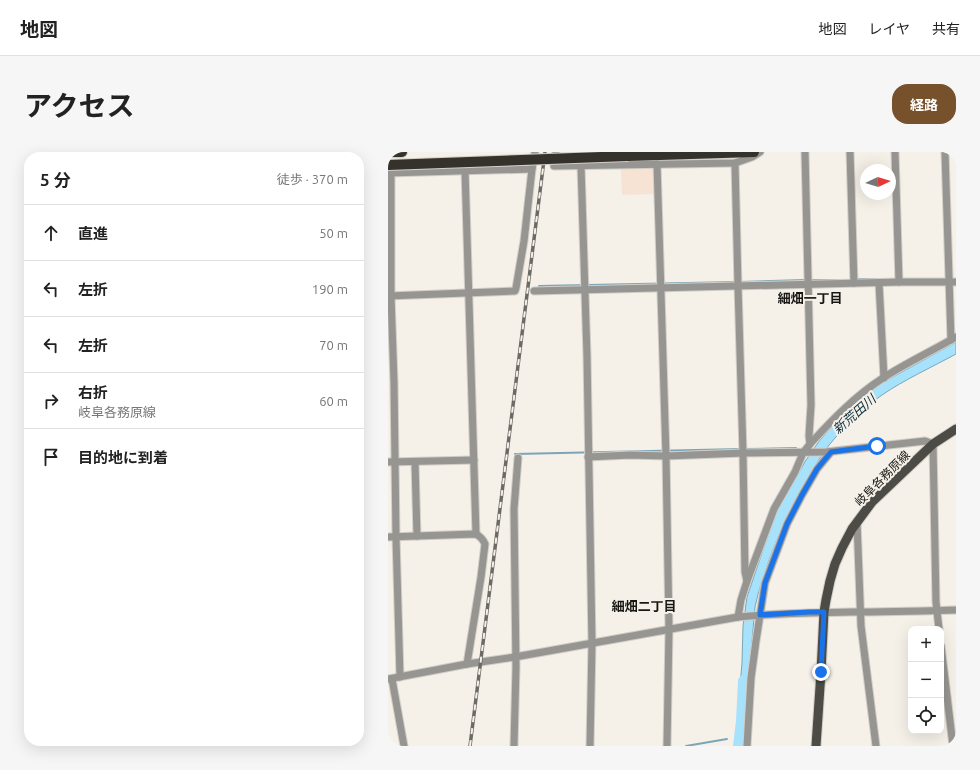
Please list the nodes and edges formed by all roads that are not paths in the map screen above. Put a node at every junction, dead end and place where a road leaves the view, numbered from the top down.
1 (388, 152) edge
2 (402, 152) edge
3 (535, 152) edge
4 (556, 152) edge
5 (754, 152) edge
6 (760, 152) edge
7 (805, 152) edge
8 (850, 152) edge
9 (895, 152) edge
10 (945, 152) edge
11 (735, 163) junction
12 (657, 164) junction
13 (581, 166) junction
14 (532, 169) junction
15 (389, 170) edge
16 (465, 170) junction
17 (899, 282) junction
18 (952, 282) edge
19 (854, 283) junction
20 (879, 283) junction
21 (808, 284) junction
22 (738, 286) junction
23 (661, 288) junction
24 (584, 289) junction
25 (534, 291) dead end
26 (468, 293) junction
27 (390, 296) edge
28 (954, 339) edge
29 (884, 378) junction
30 (391, 382) edge
31 (956, 430) edge
32 (810, 444) junction
33 (933, 444) junction
34 (829, 452) junction
35 (743, 453) junction
36 (806, 453) junction
37 (666, 456) junction
38 (588, 457) junction
39 (518, 458) dead end
40 (474, 460) junction
41 (392, 462) edge
42 (415, 462) junction
43 (857, 522) junction
44 (476, 534) junction
45 (417, 536) junction
46 (388, 537) edge
47 (396, 537) junction
48 (747, 581) junction
49 (937, 610) junction
50 (956, 610) edge
51 (824, 612) junction
52 (860, 612) junction
53 (758, 615) junction
54 (739, 617) junction
55 (939, 626) edge
56 (669, 629) junction
57 (592, 643) junction
58 (516, 657) junction
59 (943, 662) edge
60 (467, 664) junction
61 (400, 677) junction
62 (390, 679) edge
63 (404, 746) edge
64 (514, 746) edge
65 (590, 746) edge
66 (667, 746) edge
67 (747, 746) edge
68 (816, 746) edge
69 (876, 746) edge
70 (953, 746) edge

1 - 2 highway
3 - 14 street
4 - 13 street
5 - 15 highway, bridge
6 - 11 street
7 - 21 street
8 - 19 street
9 - 17 street
10 - 18 street
11 - 12 street
11 - 22 street
12 - 13 street
12 - 23 street
13 - 24 street
14 - 16 street
14 - 26 street
15 - 16 street
15 - 27 street
16 - 26 street
17 - 18 street
17 - 20 street
18 - 28 street
19 - 20 street
19 - 21 street
20 - 29 street
21 - 22 street
21 - 32 street
22 - 23 street
22 - 35 street
23 - 24 street
23 - 37 street
24 - 25 street
24 - 38 street
26 - 27 street
26 - 40 street
27 - 30 street
28 - 29 street
29 - 32 street
30 - 41 street
31 - 33 main road, 岐阜各務原線
32 - 36 street
33 - 34 street
33 - 43 main road, 岐阜各務原線
33 - 49 street
34 - 36 street
34 - 53 street
35 - 36 street
35 - 37 street
35 - 48 street
36 - 48 street
37 - 38 street
37 - 56 street
38 - 57 street
39 - 58 street
40 - 42 street
40 - 44 street
41 - 42 street
41 - 47 street
42 - 45 street
43 - 51 main road, 岐阜各務原線
43 - 52 street
44 - 45 street
44 - 60 street
45 - 47 street
46 - 47 street
47 - 61 street
48 - 54 street
49 - 50 street
49 - 52 street
49 - 55 street
51 - 52 street
51 - 53 street
51 - 68 main road, 岐阜各務原線
52 - 69 street
53 - 54 street
53 - 67 street
54 - 56 street
56 - 57 street
56 - 66 street
57 - 58 street
57 - 65 street
58 - 60 street
58 - 64 street
59 - 70 street
60 - 61 street
61 - 62 street
62 - 63 street

